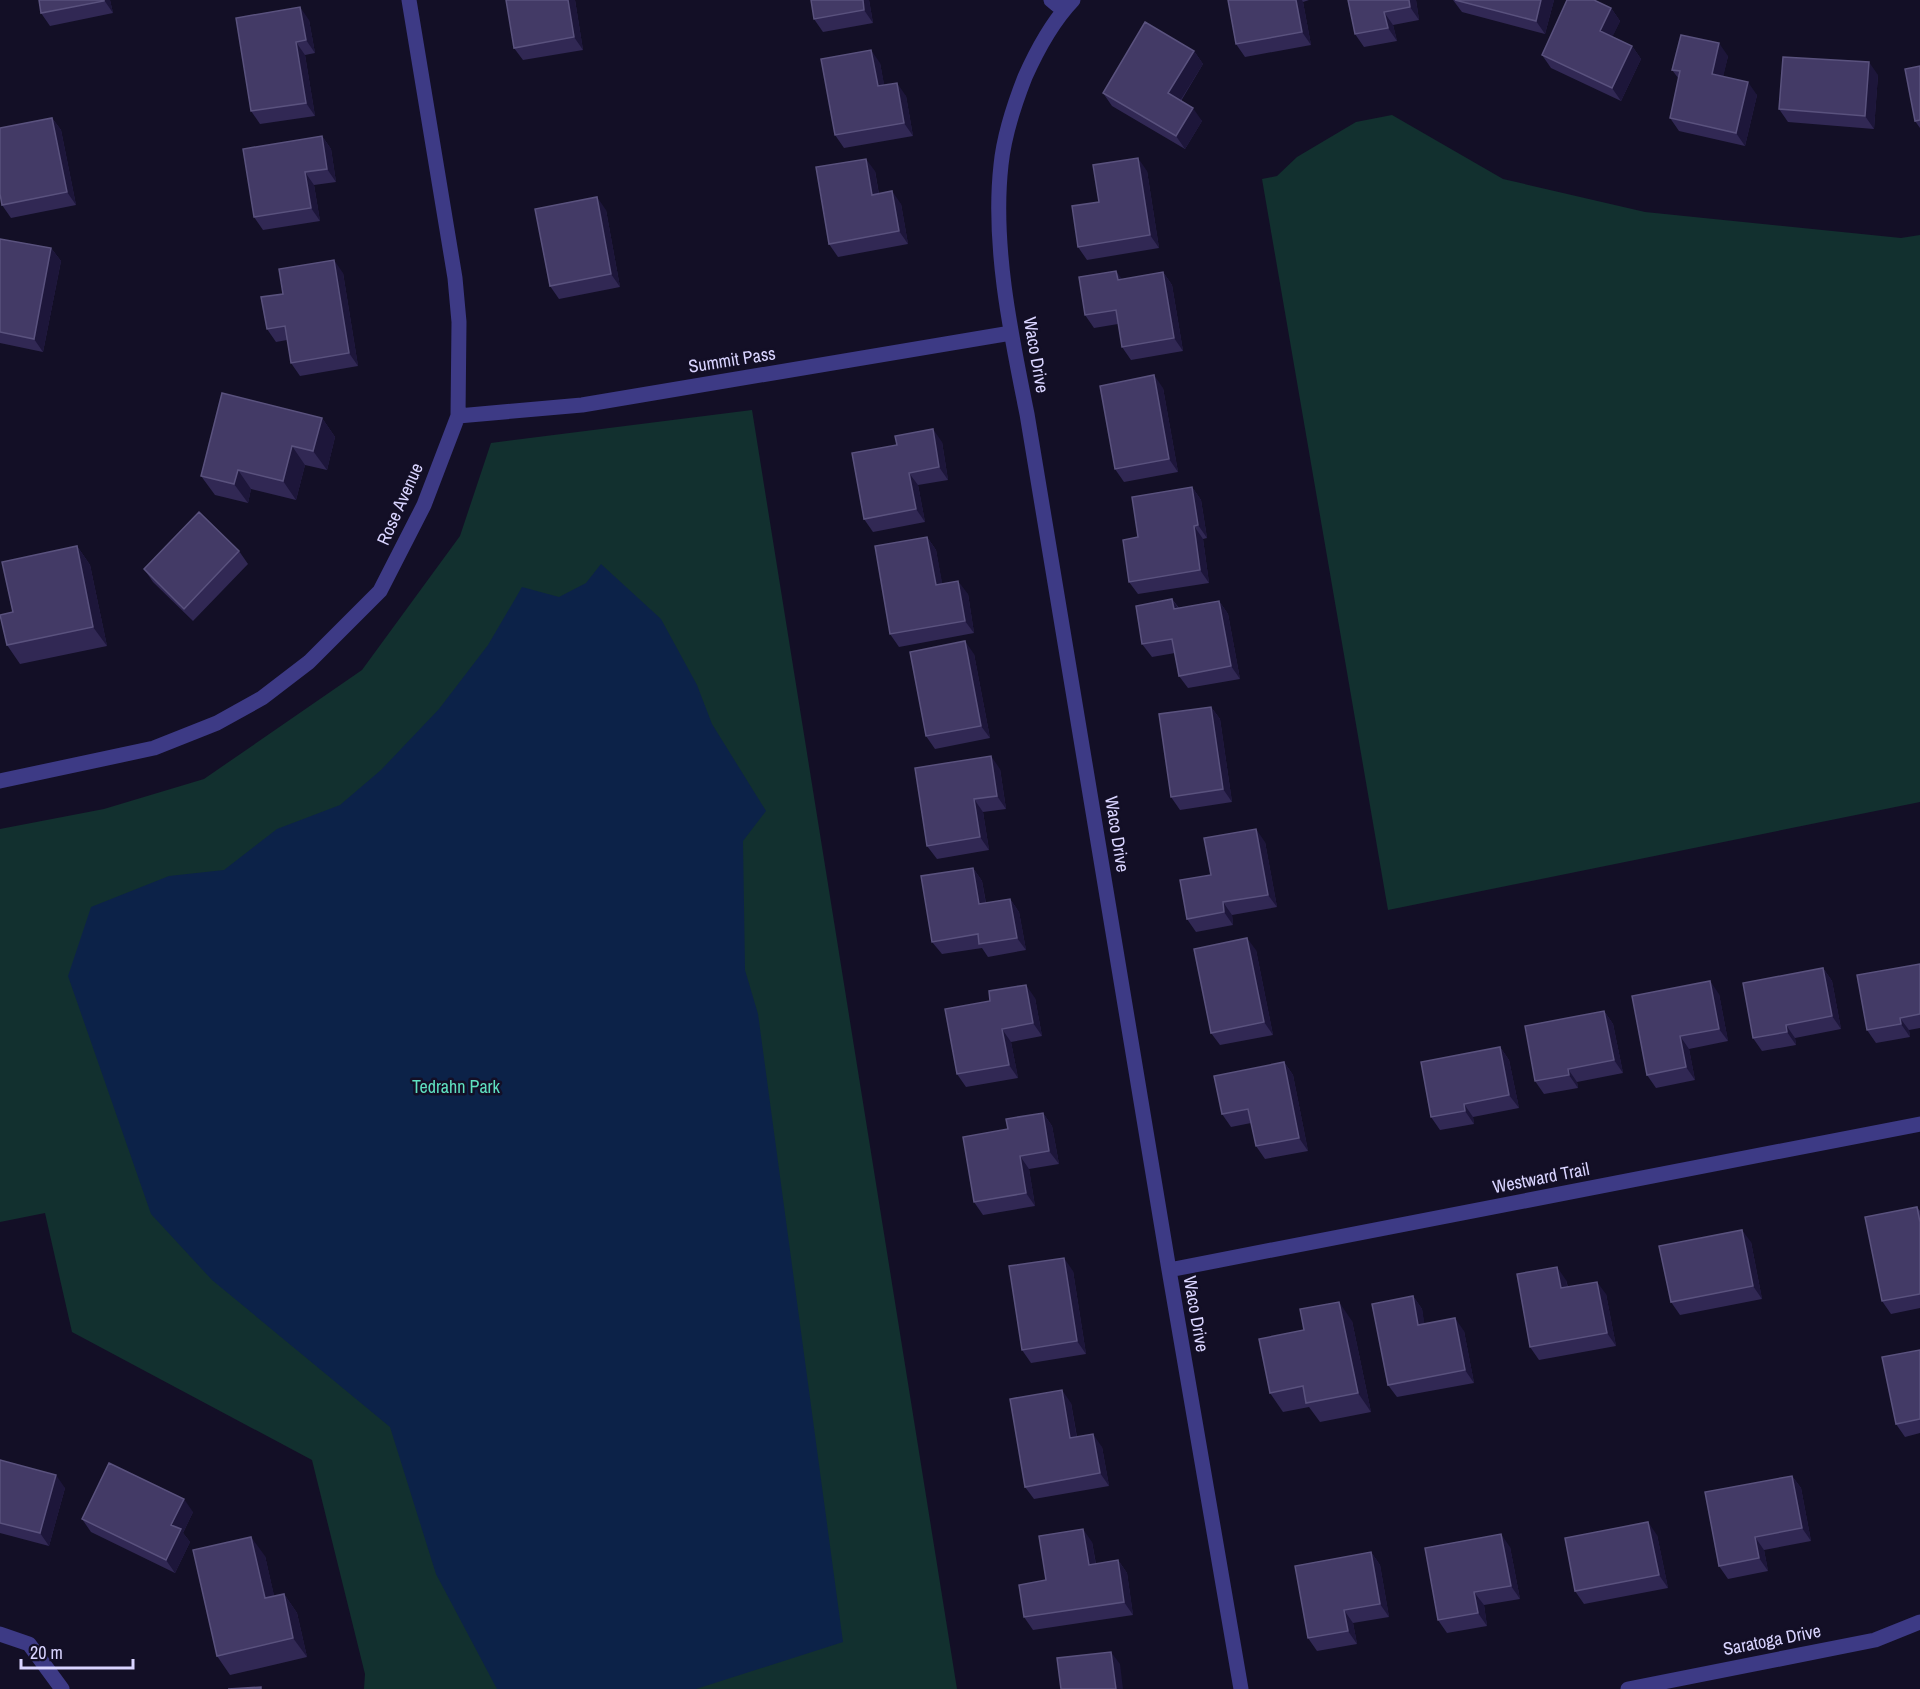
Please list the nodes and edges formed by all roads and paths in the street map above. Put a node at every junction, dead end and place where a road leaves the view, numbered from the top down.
1 (409, 0) edge
2 (1050, 0) edge
3 (1068, 5) edge
4 (1011, 333) junction
5 (458, 416) junction
6 (0, 781) edge
7 (1920, 1124) edge
8 (1169, 1270) junction
9 (1920, 1622) edge
10 (0, 1634) edge
11 (62, 1689) edge
12 (1241, 1689) edge
13 (1628, 1689) edge

1 - 5 street, Rose Avenue
2 - 3 street
3 - 4 street, Waco Drive
4 - 5 street, Summit Pass
4 - 8 street, Waco Drive
5 - 6 street, Rose Avenue
7 - 8 street, Westward Trail
8 - 12 street, Waco Drive
9 - 13 street, Saratoga Drive
10 - 11 street

